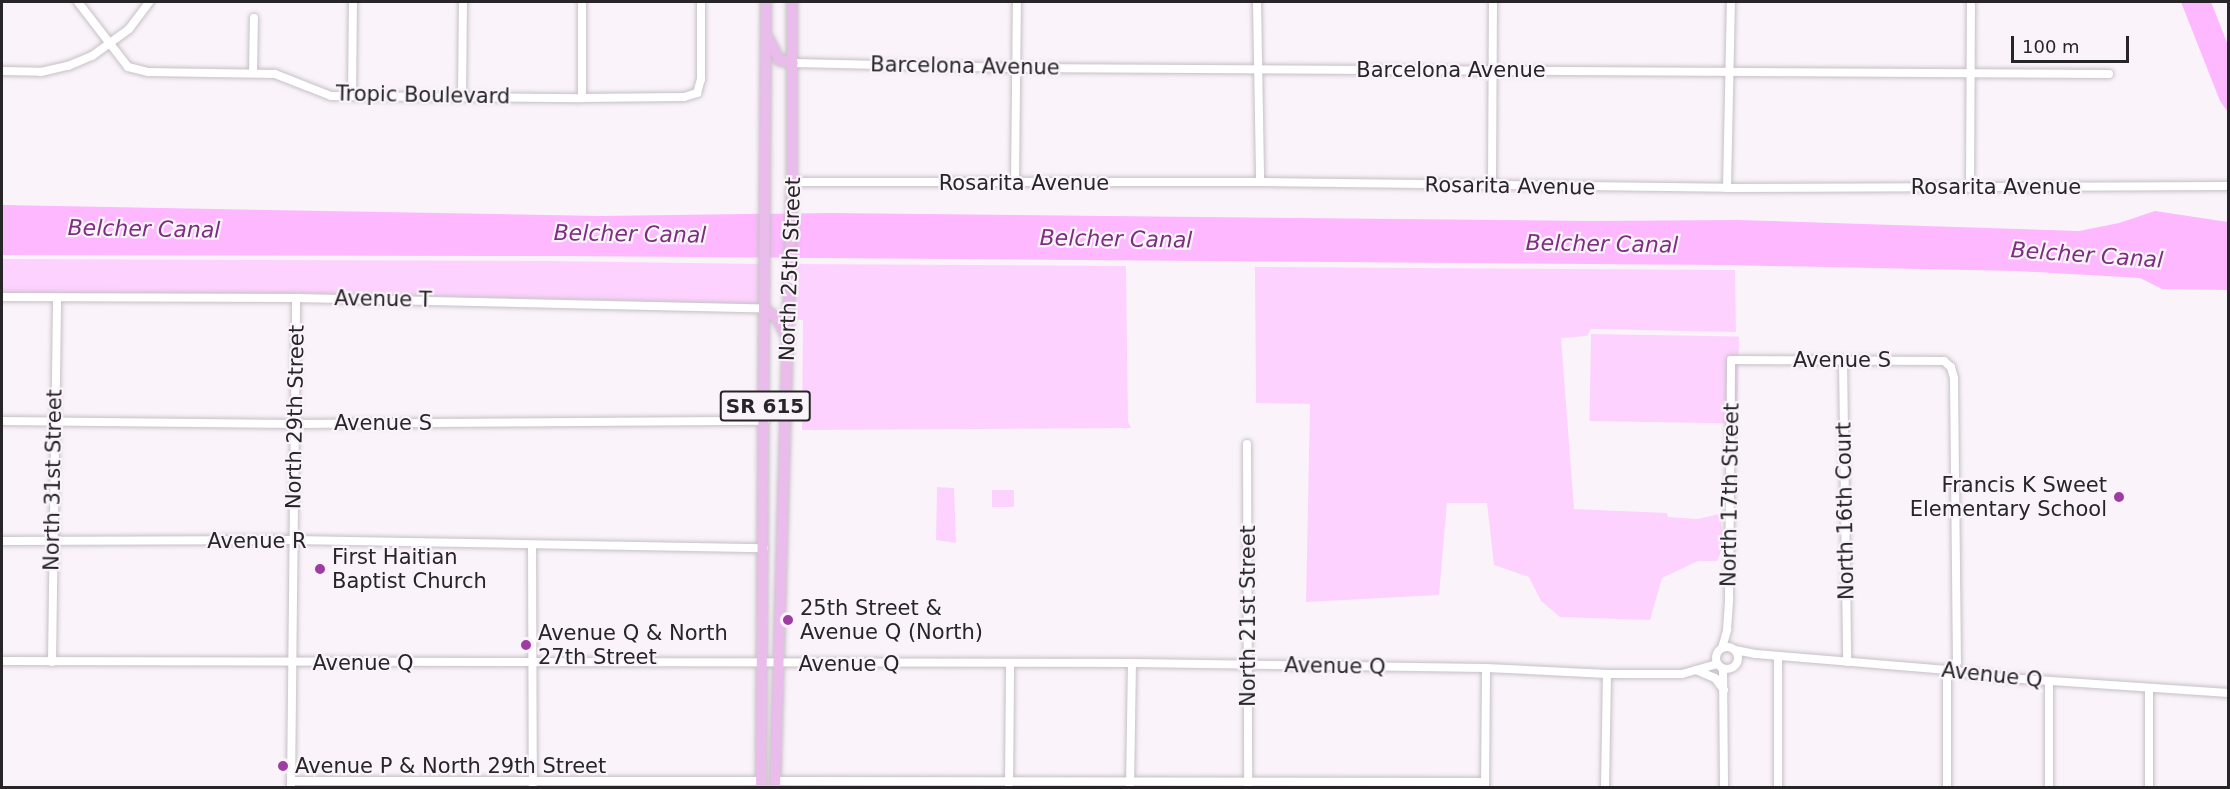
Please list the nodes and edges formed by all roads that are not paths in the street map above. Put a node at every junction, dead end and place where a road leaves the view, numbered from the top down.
1 (78, 2) edge
2 (149, 2) edge
3 (353, 2) edge
4 (463, 2) edge
5 (582, 2) edge
6 (701, 2) edge
7 (766, 2) edge
8 (792, 2) edge
9 (1017, 2) edge
10 (1257, 2) edge
11 (1493, 2) edge
12 (1731, 2) edge
13 (1971, 2) edge
14 (254, 18) dead end
15 (766, 35) junction
16 (111, 44) junction
17 (793, 63) junction
18 (1017, 68) junction
19 (1259, 70) junction
20 (2, 71) edge
21 (1494, 71) junction
22 (1731, 71) junction
23 (253, 73) junction
24 (2109, 74) dead end
25 (1971, 75) junction
26 (352, 95) junction
27 (462, 96) junction
28 (582, 98) junction
29 (792, 182) junction
30 (1260, 182) junction
31 (1015, 183) junction
32 (1492, 186) junction
33 (2229, 186) edge
34 (1727, 188) junction
35 (1970, 188) junction
36 (2, 297) edge
37 (296, 297) junction
38 (57, 298) junction
39 (764, 309) junction
40 (788, 338) junction
41 (1731, 360) joint
42 (1843, 360) junction
43 (2, 421) edge
44 (765, 421) junction
45 (55, 422) junction
46 (294, 424) junction
47 (1247, 444) dead end
48 (293, 540) junction
49 (2, 541) edge
50 (52, 542) junction
51 (532, 545) junction
52 (764, 548) junction
53 (1727, 630) junction
54 (1734, 649) junction
55 (1720, 651) junction
56 (1756, 654) junction
57 (1778, 656) junction
58 (2, 661) edge
59 (52, 662) junction
60 (291, 662) junction
61 (1847, 662) junction
62 (762, 663) junction
63 (1010, 663) junction
64 (1132, 663) junction
65 (532, 664) junction
66 (777, 664) junction
67 (1249, 664) junction
68 (1720, 666) junction
69 (1736, 666) junction
70 (1486, 668) junction
71 (1696, 670) junction
72 (1947, 670) junction
73 (1607, 674) junction
74 (2049, 681) junction
75 (2149, 688) junction
76 (1724, 690) junction
77 (2229, 693) edge
78 (291, 784) edge
79 (761, 784) edge
80 (775, 784) edge
81 (890, 784) edge
82 (1009, 784) edge
83 (1130, 784) edge
84 (533, 785) edge
85 (1248, 785) edge
86 (1485, 785) edge
87 (1605, 788) edge
88 (1724, 788) edge
89 (1778, 788) edge
90 (1947, 788) edge
91 (2049, 788) edge
92 (2149, 788) edge

1 - 16 street, Tropic Boulevard
2 - 16 street
3 - 26 street
4 - 27 street
5 - 28 street
6 - 28 street, Tropic Boulevard
7 - 15 main road, North 25th Street / SR 615
8 - 17 main road, North 25th Street / SR 615
9 - 18 street
10 - 19 street
11 - 21 street
12 - 22 street
13 - 25 street
14 - 23 street
15 - 17 main road
15 - 39 main road, North 25th Street / SR 615
16 - 20 street
16 - 23 street, Tropic Boulevard
17 - 18 street, Barcelona Avenue
17 - 29 main road, North 25th Street / SR 615
18 - 19 street, Barcelona Avenue
18 - 31 street
19 - 21 street, Barcelona Avenue
19 - 30 street
21 - 22 street, Barcelona Avenue
21 - 32 street
22 - 25 street, Barcelona Avenue
22 - 34 street
23 - 26 street, Tropic Boulevard
24 - 25 street, Barcelona Avenue
25 - 35 street
26 - 27 street, Tropic Boulevard
27 - 28 street, Tropic Boulevard
29 - 31 street, Rosarita Avenue
29 - 40 main road, North 25th Street / SR 615
30 - 31 street, Rosarita Avenue
30 - 32 street, Rosarita Avenue
32 - 34 street, Rosarita Avenue
33 - 35 street, Rosarita Avenue
34 - 35 street, Rosarita Avenue
36 - 38 street, Avenue T
37 - 38 street, Avenue T
37 - 39 street, Avenue T
37 - 46 street, North 29th Street
38 - 45 street, North 31st Street
39 - 40 main road
39 - 44 main road, North 25th Street / SR 615
40 - 66 main road, North 25th Street / SR 615
41 - 42 street, Avenue S
41 - 53 street, North 17th Street
42 - 61 street, North 16th Court
42 - 72 street, Avenue S
43 - 45 street, Avenue S
44 - 46 street, Avenue S
44 - 52 main road, North 25th Street / SR 615
45 - 46 street, Avenue S
45 - 50 street, North 31st Street
46 - 48 street, North 29th Street
47 - 67 street, North 21st Street
48 - 50 street, Avenue R
48 - 51 street, Avenue R
48 - 60 street, North 29th Street
49 - 50 street, Avenue R
50 - 59 street, North 31st Street
51 - 52 street, Avenue R
51 - 65 street
52 - 62 main road, North 25th Street / SR 615
53 - 54 street, North 17th Street
53 - 55 street, North 17th Street
54 - 55 street, Avenue Q
54 - 56 street, Avenue Q
54 - 69 street, North 17th Street
55 - 68 street, North 17th Street
55 - 71 street, Avenue Q
56 - 57 street, Avenue Q
56 - 69 street
57 - 61 street, Avenue Q
57 - 89 street
58 - 59 street, Avenue Q
59 - 60 street, Avenue Q
60 - 65 street, Avenue Q
60 - 78 street, North 29th Street
61 - 72 street, Avenue Q
62 - 65 street, Avenue Q
62 - 66 street, Avenue Q
62 - 79 main road, North 25th Street / SR 615
63 - 64 street, Avenue Q
63 - 66 street, Avenue Q
63 - 82 street
64 - 67 street, Avenue Q
64 - 83 street
65 - 84 street
66 - 80 main road, North 25th Street / SR 615
67 - 70 street, Avenue Q
67 - 85 street, North 21st Street
68 - 69 street, Avenue Q
68 - 71 street, Avenue Q
68 - 76 street
69 - 76 street
70 - 73 street, Avenue Q
70 - 86 street
71 - 73 street, Avenue Q
71 - 76 street
72 - 74 street, Avenue Q
72 - 90 street
73 - 87 street
74 - 75 street, Avenue Q
74 - 91 street
75 - 77 street, Avenue Q
75 - 92 street
76 - 88 street
78 - 84 street
79 - 84 street
80 - 81 street
81 - 82 street
82 - 83 street
83 - 85 street
85 - 86 street

